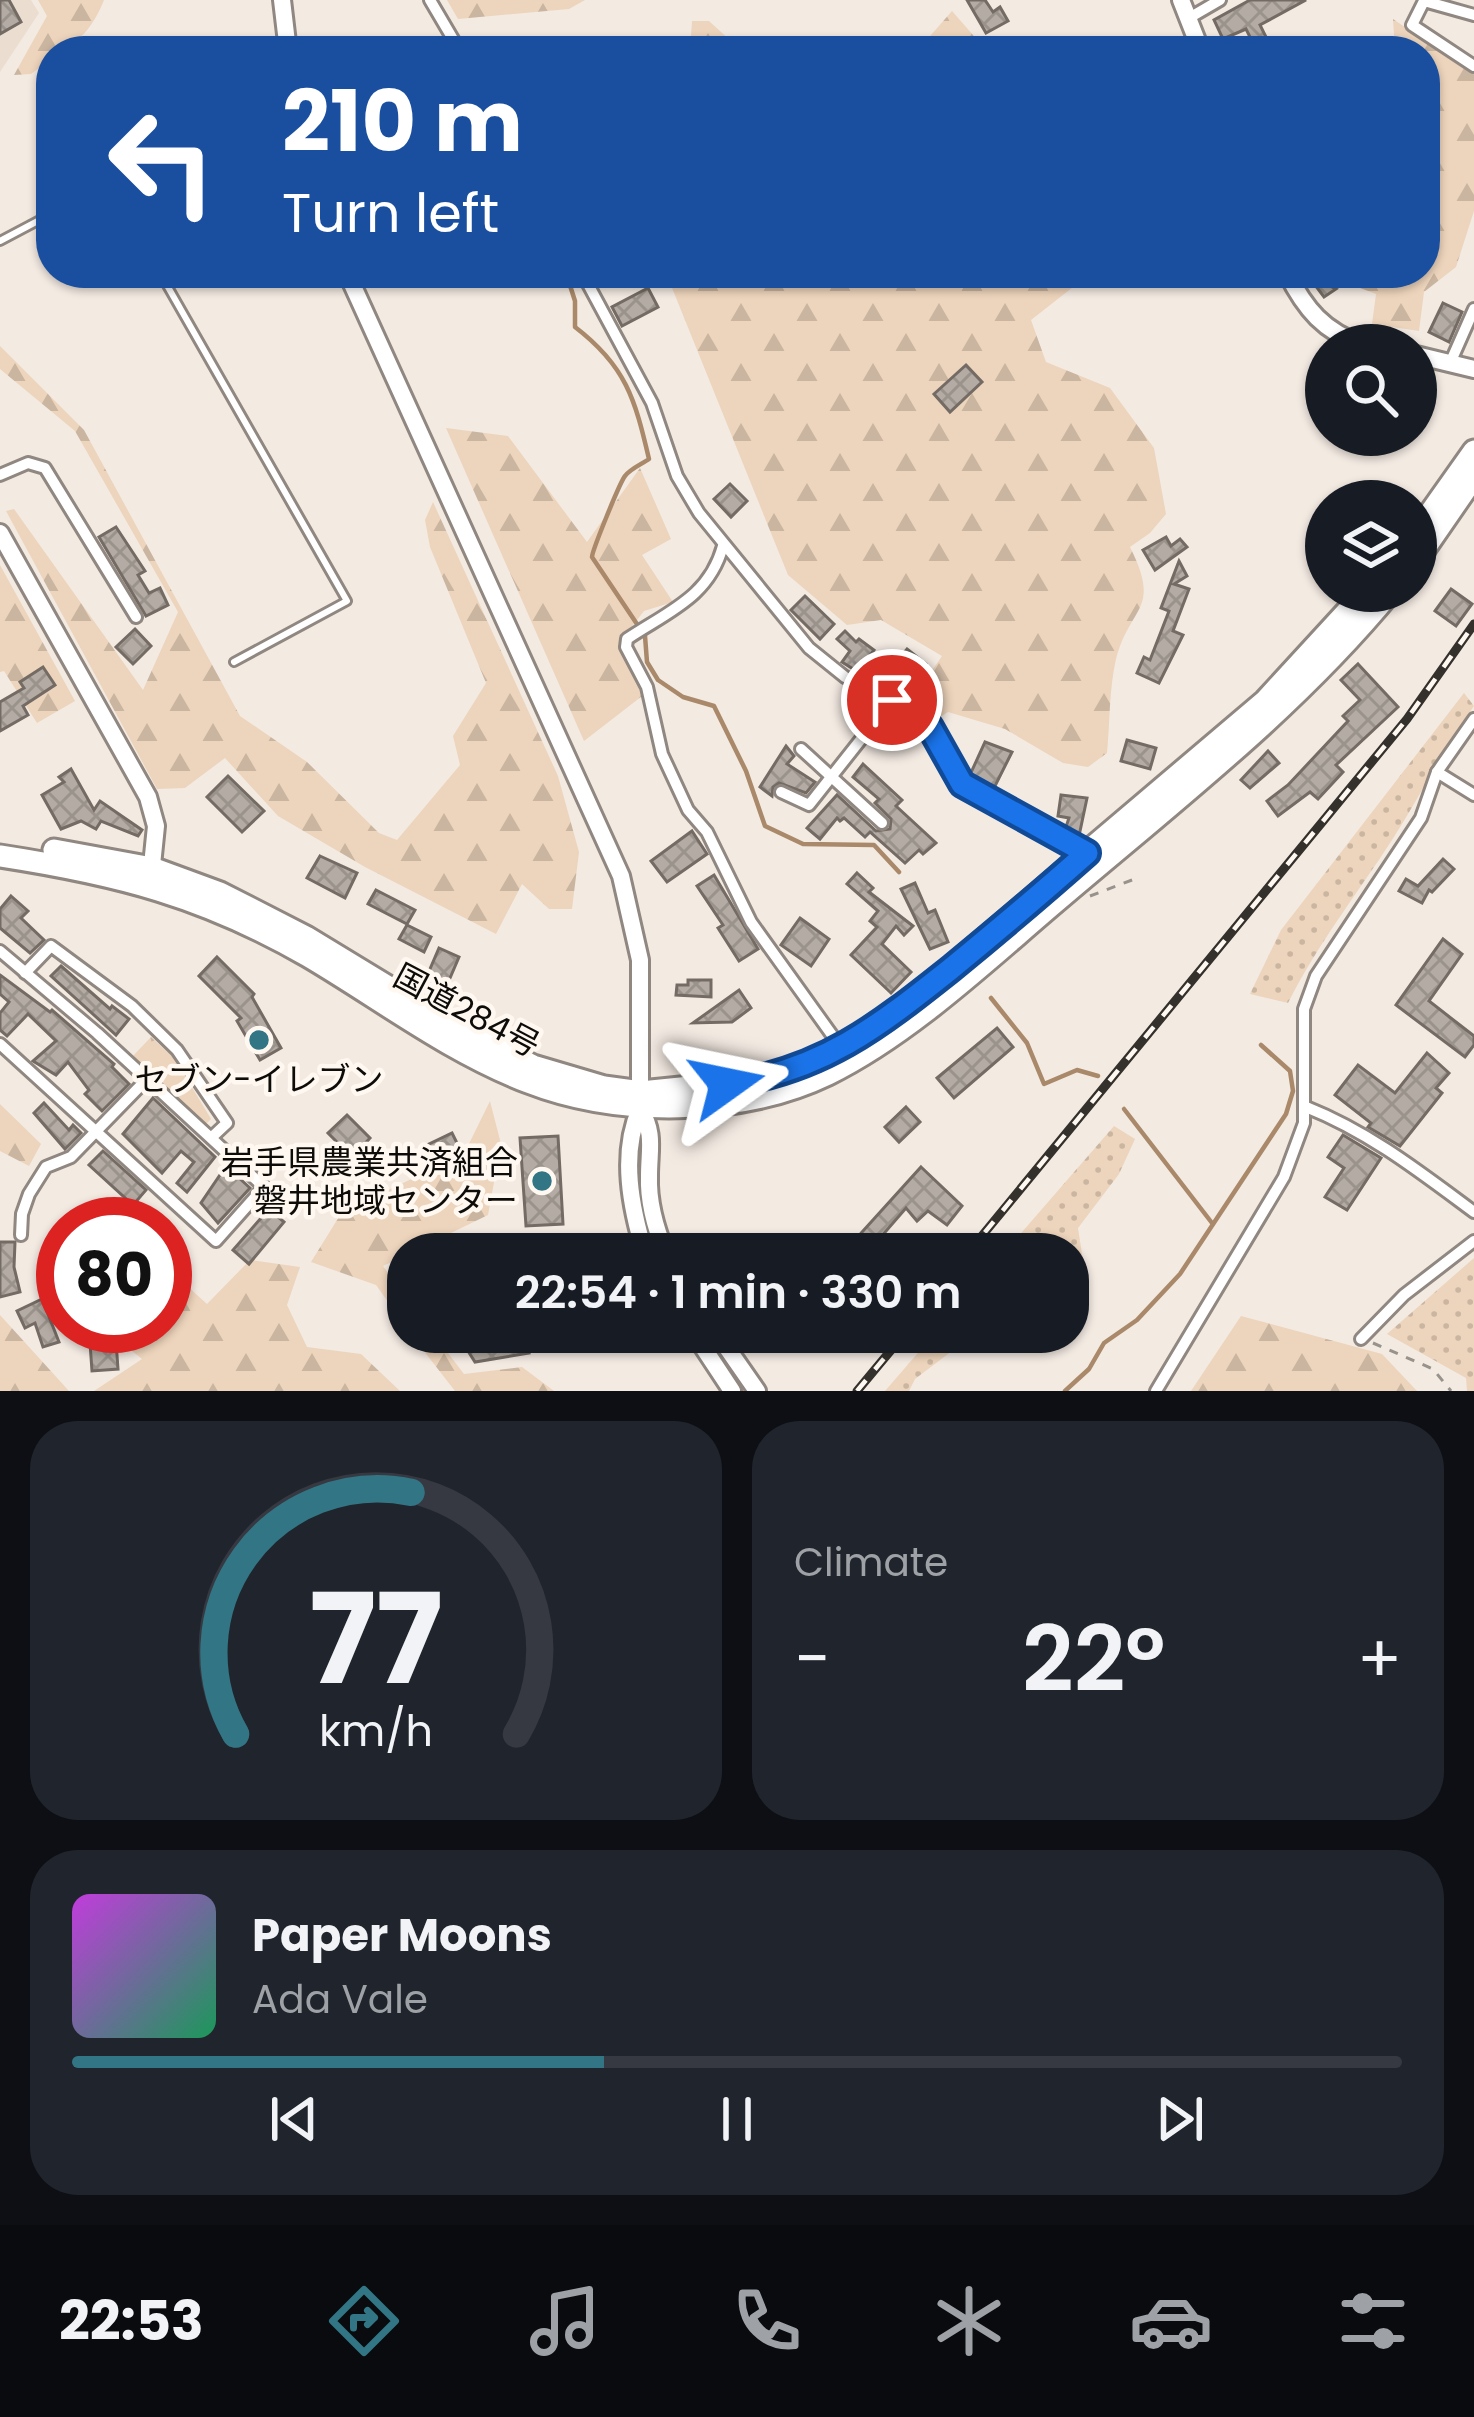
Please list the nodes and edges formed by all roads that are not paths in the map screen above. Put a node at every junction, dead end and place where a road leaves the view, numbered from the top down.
1 (282, 0) edge
2 (430, 0) edge
3 (1181, 0) edge
4 (1220, 0) edge
5 (1474, 15) edge
6 (1189, 18) junction
7 (286, 36) edge
8 (451, 36) edge
9 (1197, 36) edge
10 (1428, 36) edge
11 (1440, 44) edge
12 (1474, 66) edge
13 (36, 222) edge
14 (0, 241) edge
15 (169, 288) edge
16 (354, 288) edge
17 (590, 288) edge
18 (1295, 288) edge
19 (1474, 309) edge
20 (1322, 324) edge
21 (1437, 359) edge
22 (1451, 361) junction
23 (1474, 369) edge
24 (1474, 451) edge
25 (0, 475) edge
26 (1474, 477) edge
27 (1437, 503) edge
28 (1437, 531) edge
29 (0, 532) edge
30 (723, 546) junction
31 (1347, 612) edge
32 (1374, 612) edge
33 (136, 617) dead end
34 (234, 662) dead end
35 (892, 700) junction
36 (1474, 719) edge
37 (801, 749) dead end
38 (1437, 772) junction
39 (832, 776) junction
40 (781, 792) dead end
41 (1474, 795) edge
42 (882, 823) dead end
43 (0, 844) edge
44 (0, 856) edge
45 (1095, 858) junction
46 (151, 876) junction
47 (0, 951) edge
48 (26, 973) junction
49 (0, 1044) edge
50 (842, 1048) junction
51 (147, 1078) junction
52 (640, 1100) junction
53 (1306, 1107) junction
54 (97, 1131) junction
55 (212, 1138) junction
56 (1474, 1212) edge
57 (638, 1233) edge
58 (659, 1233) edge
59 (21, 1235) dead end
60 (1474, 1241) edge
61 (1361, 1339) road end
62 (707, 1353) edge
63 (731, 1353) edge
64 (731, 1391) edge
65 (758, 1391) edge
66 (1156, 1391) edge

1 - 7 street
2 - 8 street
3 - 6 street
4 - 6 street
5 - 10 street
6 - 9 street
11 - 12 street
13 - 14 lane
15 - 34 lane
16 - 52 street
17 - 30 street
18 - 20 street
19 - 22 street
21 - 22 street
22 - 23 street
24 - 27 highway
25 - 33 street
26 - 28 highway
29 - 46 street
30 - 35 street
30 - 50 street
31 - 45 highway, 国道284号
32 - 45 highway, 国道284号
35 - 39 street
35 - 45 street
36 - 38 street
37 - 39 street
38 - 41 street
38 - 53 street
39 - 40 street
39 - 42 street
43 - 46 highway, 国道284号
44 - 46 highway, 国道284号
45 - 50 highway, 国道284号
45 - 52 highway, 国道284号
46 - 52 highway, 国道284号
47 - 48 street
48 - 51 street
48 - 55 street
49 - 54 street
50 - 52 highway, 国道284号
51 - 54 street
51 - 55 street
52 - 57 street
52 - 58 street
53 - 56 street
53 - 66 street
54 - 55 street
54 - 59 street
60 - 61 street
62 - 64 street
63 - 65 street

